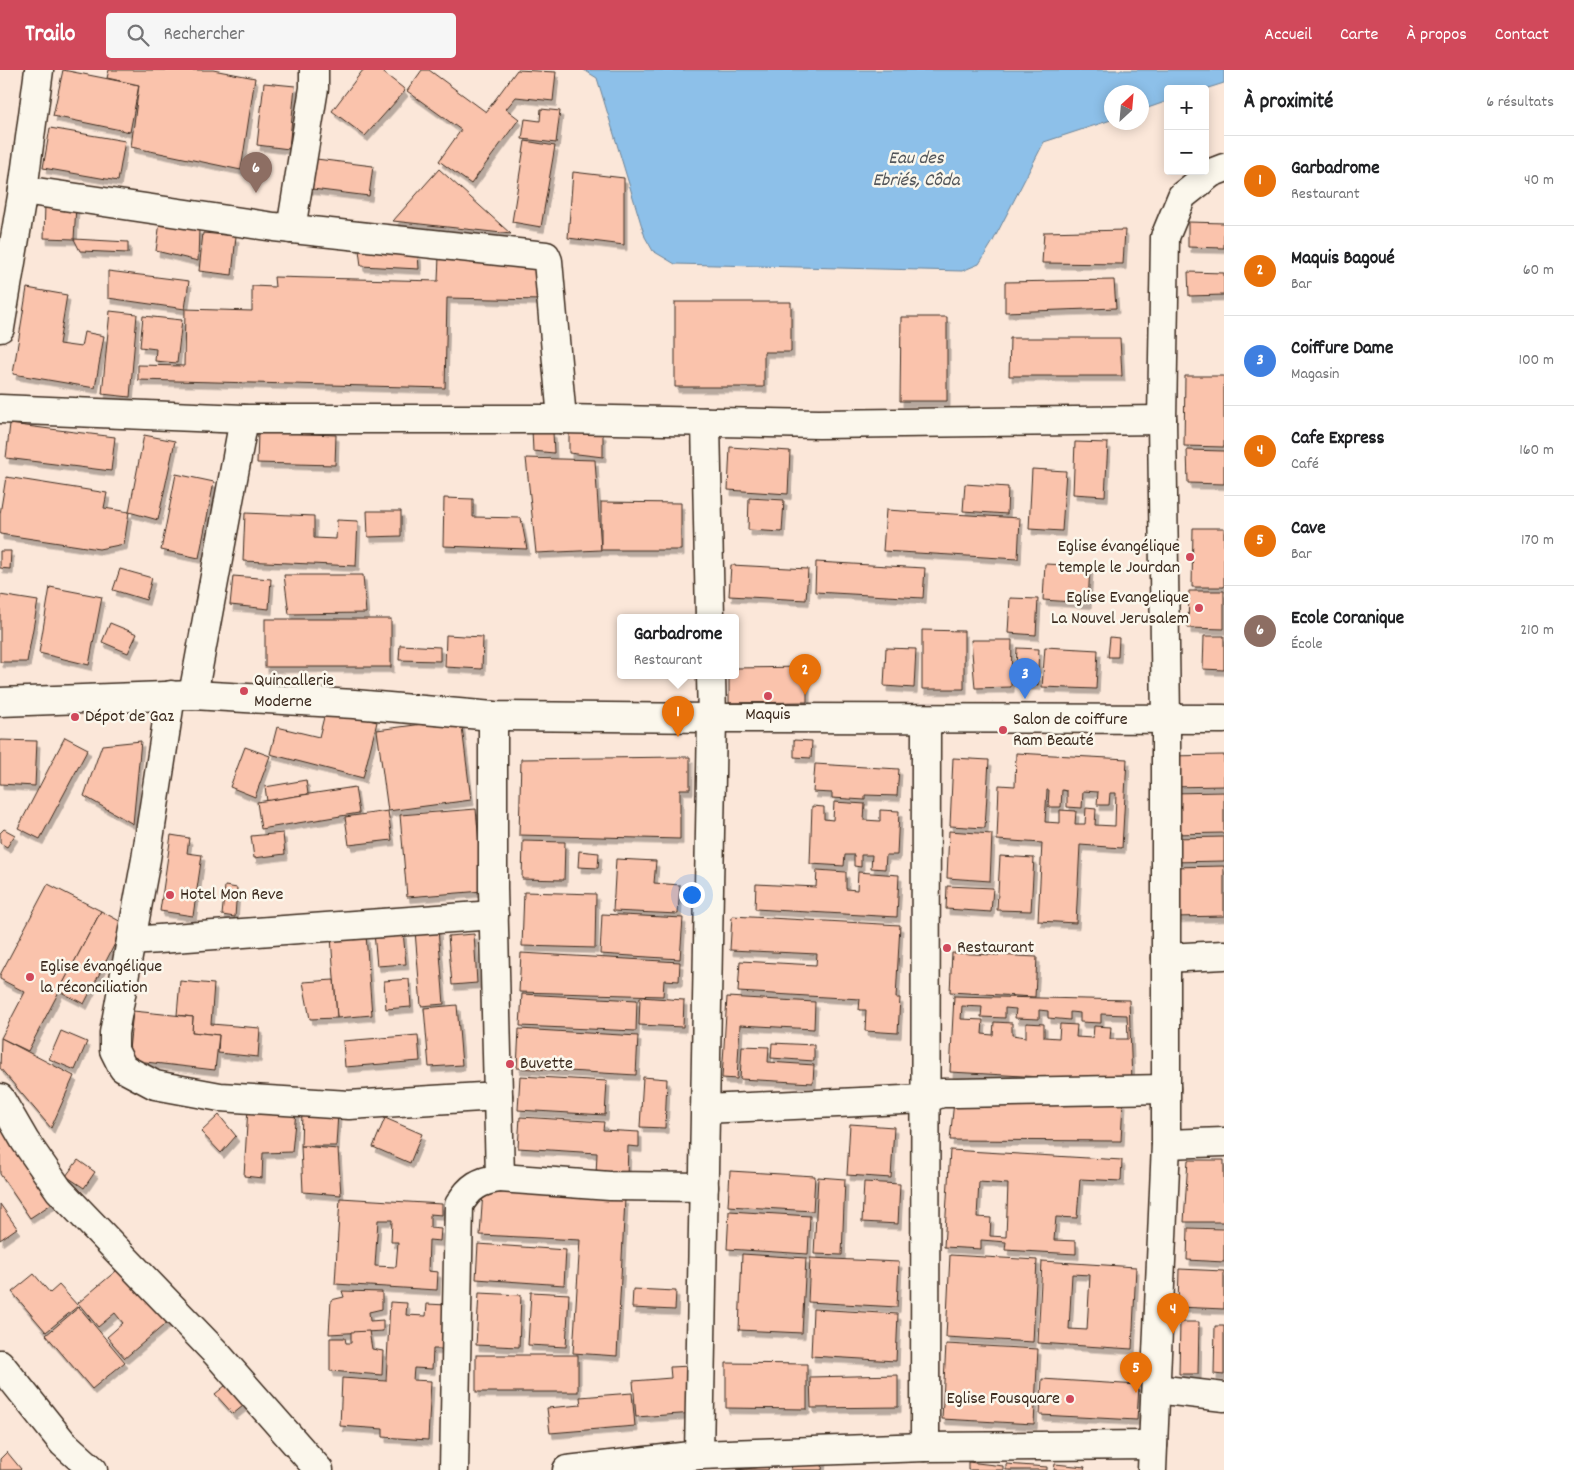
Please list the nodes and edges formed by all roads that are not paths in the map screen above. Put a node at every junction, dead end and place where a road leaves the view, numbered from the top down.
1 (39, 70) edge
2 (314, 70) edge
3 (1224, 168) edge
4 (23, 190) junction
5 (291, 229) junction
6 (0, 328) edge
7 (0, 409) edge
8 (244, 419) junction
9 (562, 419) junction
10 (1162, 420) junction
11 (706, 422) junction
12 (710, 614) edge
13 (711, 679) edge
14 (182, 695) junction
15 (0, 702) edge
16 (493, 716) junction
17 (712, 718) junction
18 (926, 719) junction
19 (1166, 720) junction
20 (1224, 720) edge
21 (494, 915) junction
22 (131, 941) junction
23 (1224, 955) edge
24 (1166, 958) junction
25 (1166, 1089) junction
26 (498, 1096) junction
27 (0, 1098) edge
28 (926, 1099) junction
29 (705, 1109) junction
30 (1224, 1142) edge
31 (1166, 1144) junction
32 (500, 1178) junction
33 (704, 1186) junction
34 (0, 1364) edge
35 (1156, 1389) junction
36 (1224, 1397) edge
37 (925, 1447) junction
38 (699, 1455) junction
39 (1152, 1457) edge
40 (94, 1470) edge
41 (319, 1470) edge
42 (454, 1470) edge
43 (567, 1470) edge

1 - 4 street
2 - 5 street
3 - 10 street
4 - 5 street
4 - 6 street
5 - 9 street
7 - 8 street
8 - 9 street
8 - 14 street
9 - 11 street
10 - 11 street
10 - 19 street
11 - 12 street
13 - 17 street
14 - 15 street
14 - 16 street
14 - 22 street
16 - 17 street
16 - 21 street
17 - 18 street
17 - 29 street
18 - 19 street
18 - 28 street
19 - 20 street
19 - 24 street
21 - 22 street
21 - 26 street
22 - 26 street
23 - 24 street
24 - 25 street
25 - 28 street
25 - 31 street
26 - 32 street
27 - 41 street
28 - 29 street
28 - 37 street
29 - 33 street
30 - 31 street
31 - 35 street
32 - 33 street
32 - 42 street
33 - 38 street
34 - 40 street
35 - 36 street
35 - 39 street
37 - 38 street
37 - 39 street
38 - 43 street

